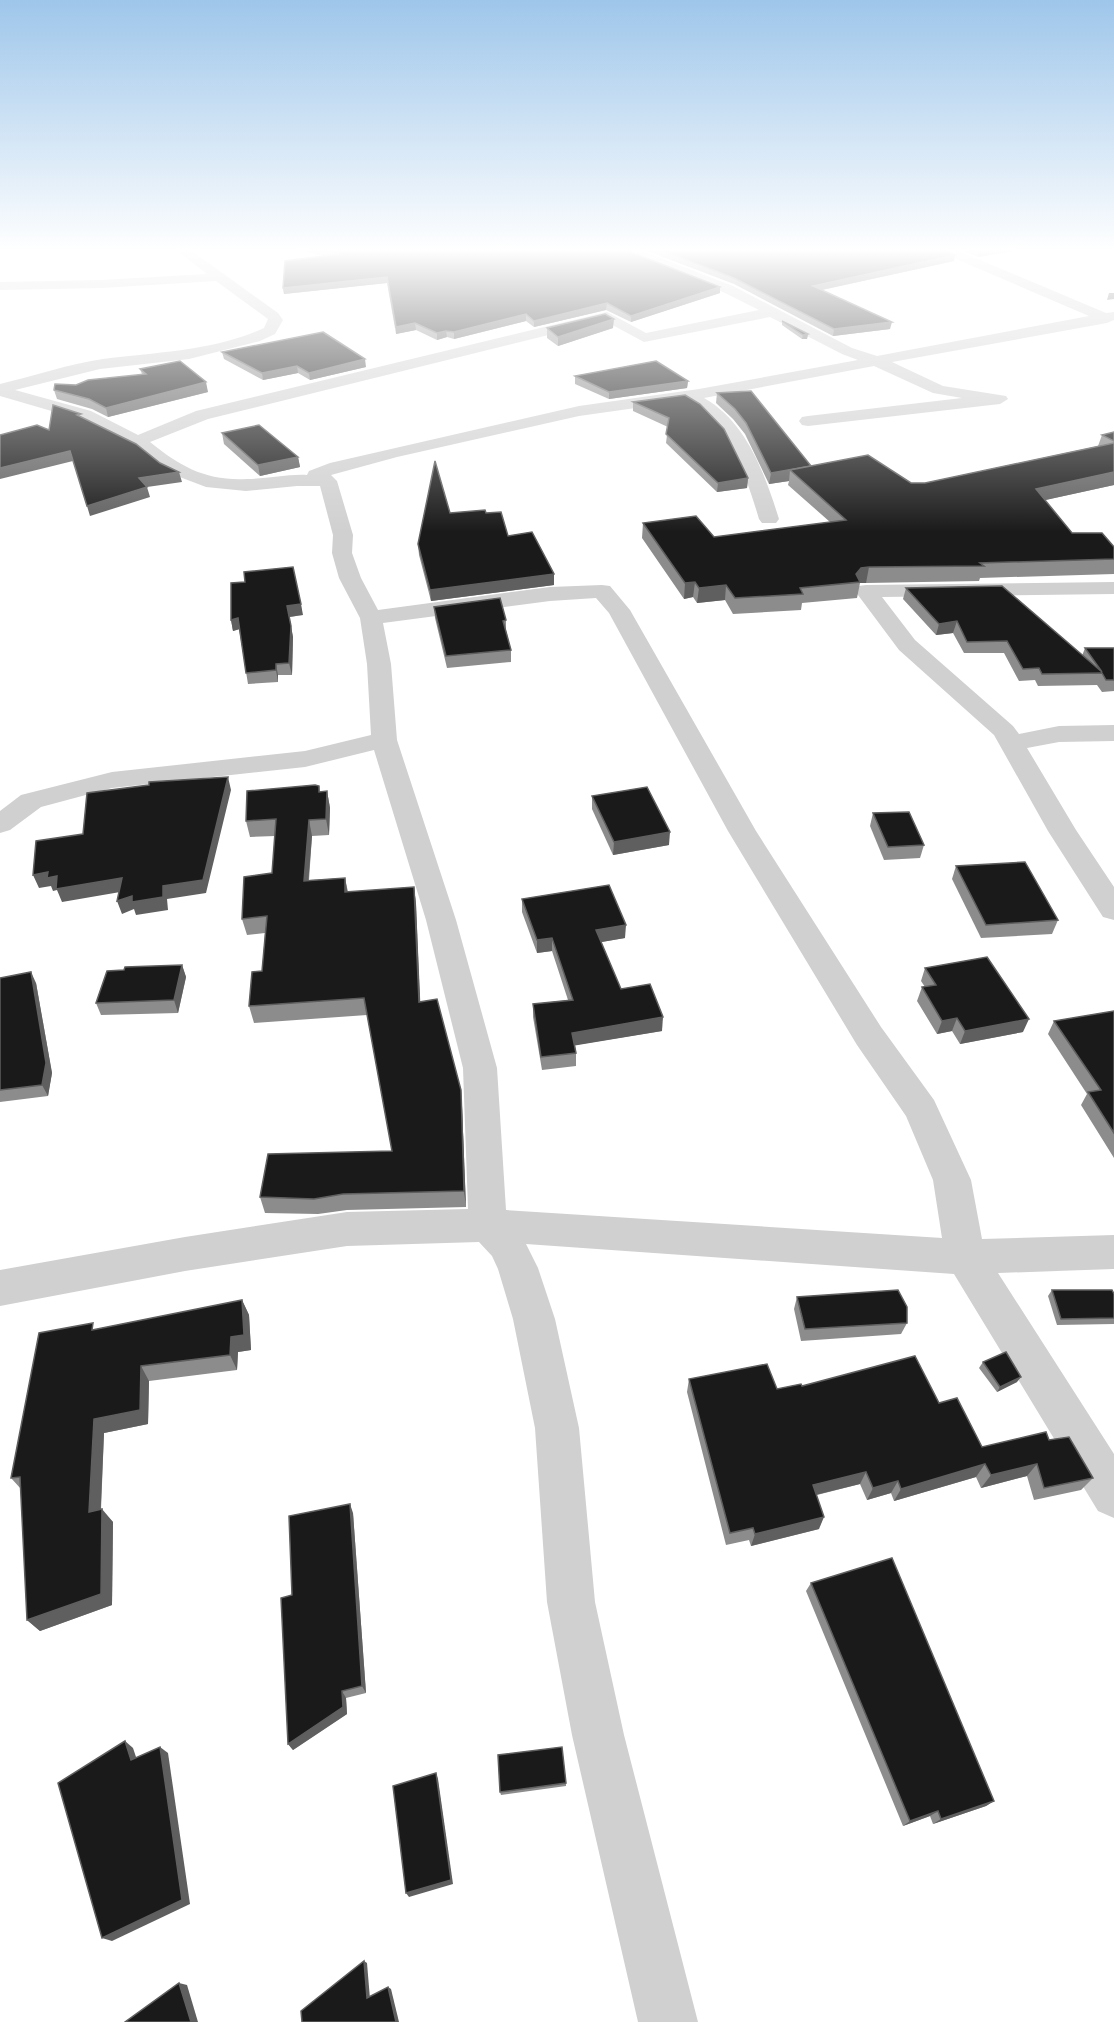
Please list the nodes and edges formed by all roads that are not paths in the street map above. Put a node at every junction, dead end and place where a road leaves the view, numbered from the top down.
1 (233, 343) edge
2 (495, 343) edge
3 (832, 343) edge
4 (968, 343) edge
5 (874, 360) junction
6 (0, 390) edge
7 (688, 396) junction
8 (808, 422) dead end
9 (137, 441) junction
10 (322, 478) junction
11 (769, 519) dead end
12 (1114, 588) edge
13 (371, 618) junction
14 (1114, 733) edge
15 (384, 740) junction
16 (1013, 743) junction
17 (0, 824) edge
18 (1114, 910) edge
19 (488, 1225) junction
20 (1114, 1252) edge
21 (965, 1257) junction
22 (0, 1288) edge
23 (1114, 1495) edge
24 (668, 2022) edge

1 - 6 street
2 - 9 street
3 - 5 street
4 - 5 street
5 - 7 street
5 - 8 street
6 - 9 street
7 - 10 street
7 - 11 street
9 - 10 street
10 - 13 street
12 - 16 street
13 - 15 street
13 - 21 street
14 - 16 street
15 - 17 street
15 - 19 street
16 - 18 street
19 - 21 street
19 - 22 street
19 - 24 street
20 - 21 street
21 - 23 street

